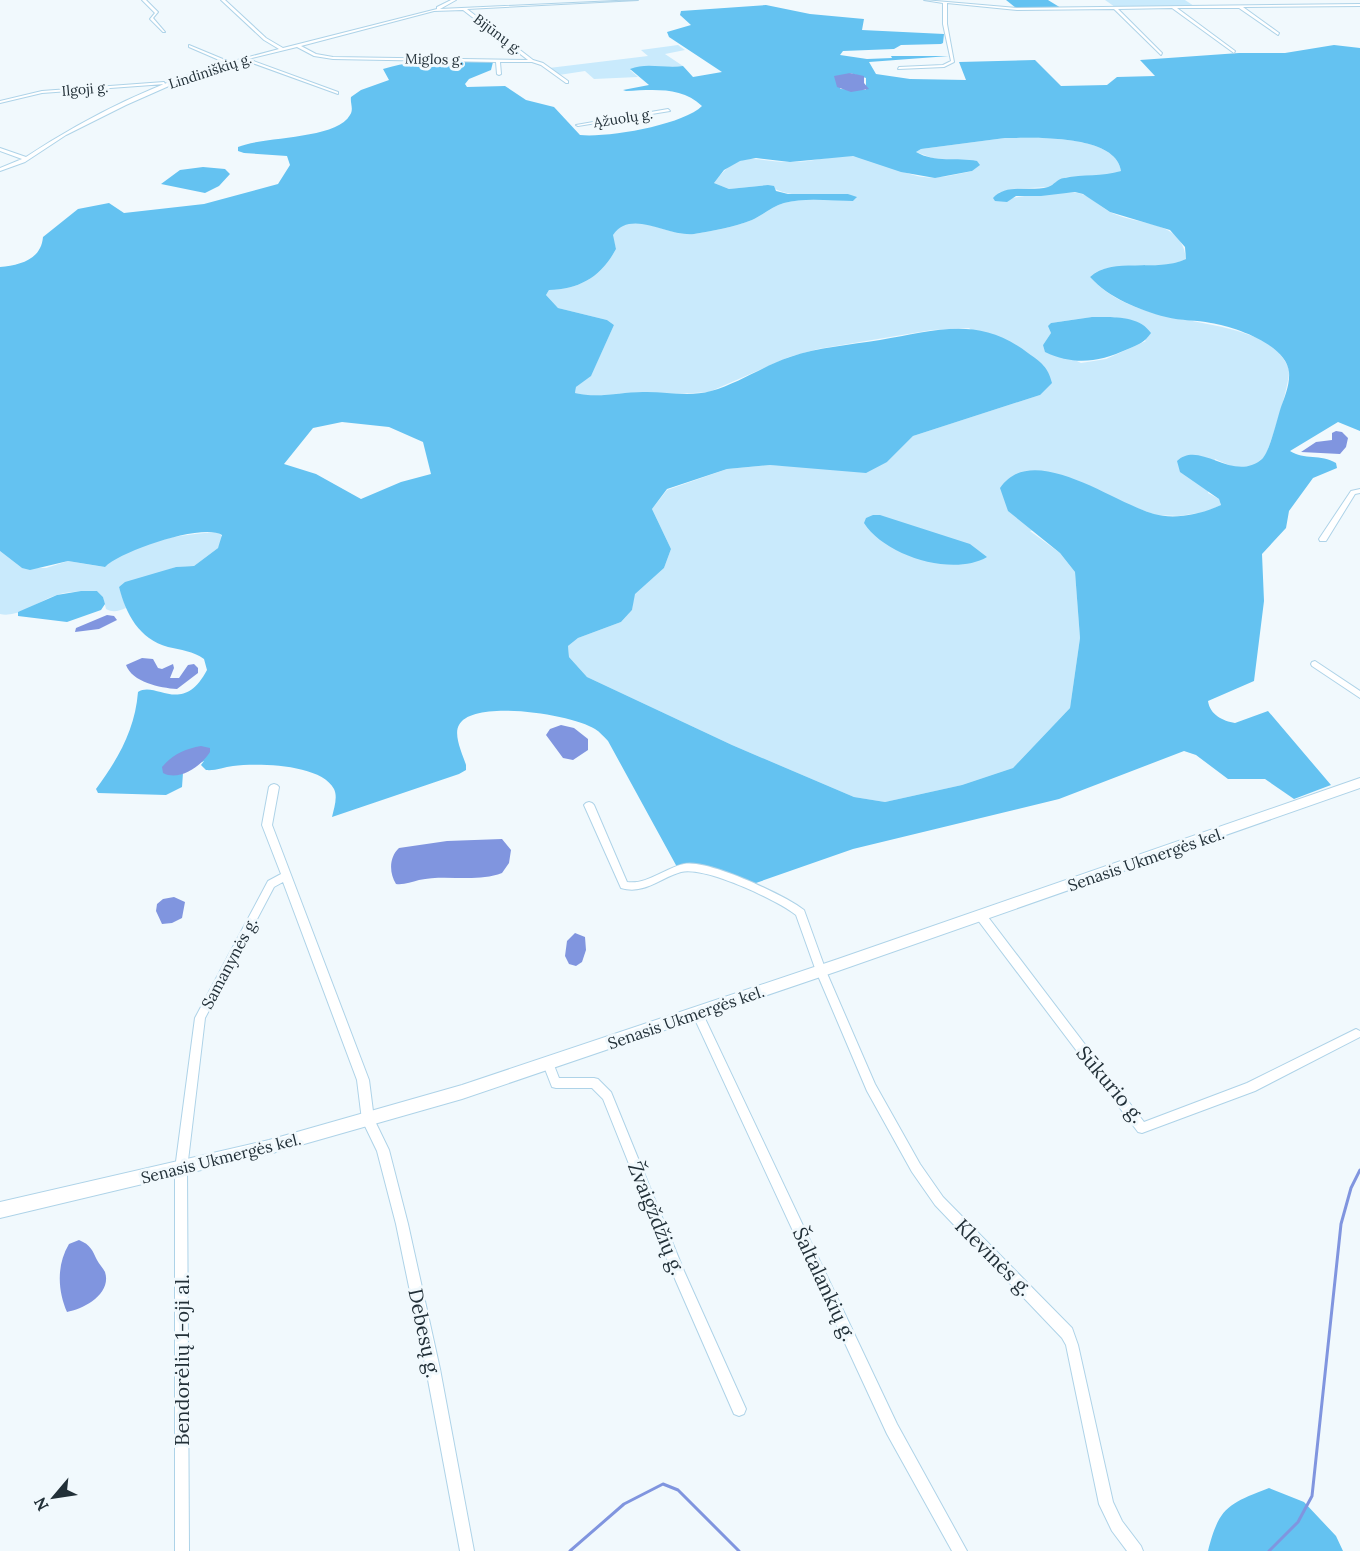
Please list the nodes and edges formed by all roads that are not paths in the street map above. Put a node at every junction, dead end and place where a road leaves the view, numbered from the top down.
1 (144, 0) edge
2 (223, 0) edge
3 (454, 0) edge
4 (636, 0) edge
5 (926, 0) edge
6 (972, 0) edge
7 (1234, 0) edge
8 (945, 2) junction
9 (1360, 5) edge
10 (977, 6) junction
11 (1241, 6) junction
12 (1115, 8) junction
13 (1173, 8) junction
14 (464, 9) junction
15 (434, 10) junction
16 (164, 32) dead end
17 (1278, 34) dead end
18 (297, 45) junction
19 (190, 46) dead end
20 (282, 49) junction
21 (1234, 52) dead end
22 (1161, 54) dead end
23 (244, 59) junction
24 (498, 60) junction
25 (532, 61) junction
26 (230, 63) junction
27 (899, 68) dead end
28 (499, 74) dead end
29 (567, 81) dead end
30 (171, 83) junction
31 (336, 93) dead end
32 (0, 102) edge
33 (668, 110) dead end
34 (578, 125) dead end
35 (0, 149) edge
36 (26, 159) junction
37 (0, 170) edge
38 (1360, 491) edge
39 (1323, 539) dead end
40 (1315, 664) dead end
41 (1360, 695) edge
42 (1360, 783) edge
43 (274, 787) dead end
44 (589, 805) dead end
45 (285, 876) junction
46 (981, 916) junction
47 (821, 971) junction
48 (697, 1013) junction
49 (1356, 1034) dead end
50 (548, 1064) junction
51 (368, 1120) junction
52 (181, 1169) junction
53 (0, 1210) edge
54 (739, 1410) dead end
55 (182, 1551) edge
56 (467, 1551) edge
57 (960, 1551) edge
58 (1136, 1551) edge

1 - 16 street
2 - 20 street
3 - 15 street
4 - 14 street
5 - 8 street
6 - 10 street
7 - 11 street
8 - 10 street
8 - 27 street
9 - 11 street
10 - 12 street
11 - 13 street
11 - 17 street
12 - 13 street
12 - 22 street
13 - 21 street
14 - 15 street
14 - 25 street, Bijūnų g.
15 - 18 street, Lindiniškių g.
18 - 20 street, Lindiniškių g.
18 - 24 street, Miglos g.
19 - 26 street
20 - 23 street, Lindiniškių g.
23 - 26 street, Lindiniškių g.
23 - 31 street
24 - 25 street, Miglos g.
24 - 28 street
25 - 29 street, Miglos g.
26 - 30 street, Lindiniškių g.
30 - 32 street, Ilgoji g.
30 - 36 street, Lindiniškių g.
33 - 34 street, Ąžuolų g.
35 - 36 street
36 - 37 street, Lindiniškių g.
38 - 39 street
40 - 41 street
42 - 46 main road, Senasis Ukmergės kel.
43 - 45 street
44 - 47 street, Klevinės g.
45 - 51 street
45 - 52 street, Samanynės g.
46 - 47 main road, Senasis Ukmergės kel.
46 - 49 street, Sūkurio g.
47 - 48 main road, Senasis Ukmergės kel.
47 - 58 street, Klevinės g.
48 - 50 main road, Senasis Ukmergės kel.
48 - 57 street, Šaltalankių g.
50 - 51 main road, Senasis Ukmergės kel.
50 - 54 street, Žvaigždžių g.
51 - 52 main road, Senasis Ukmergės kel.
51 - 56 street, Debesų g.
52 - 53 main road, Senasis Ukmergės kel.
52 - 55 street, Bendorėlių 1-oji al.

